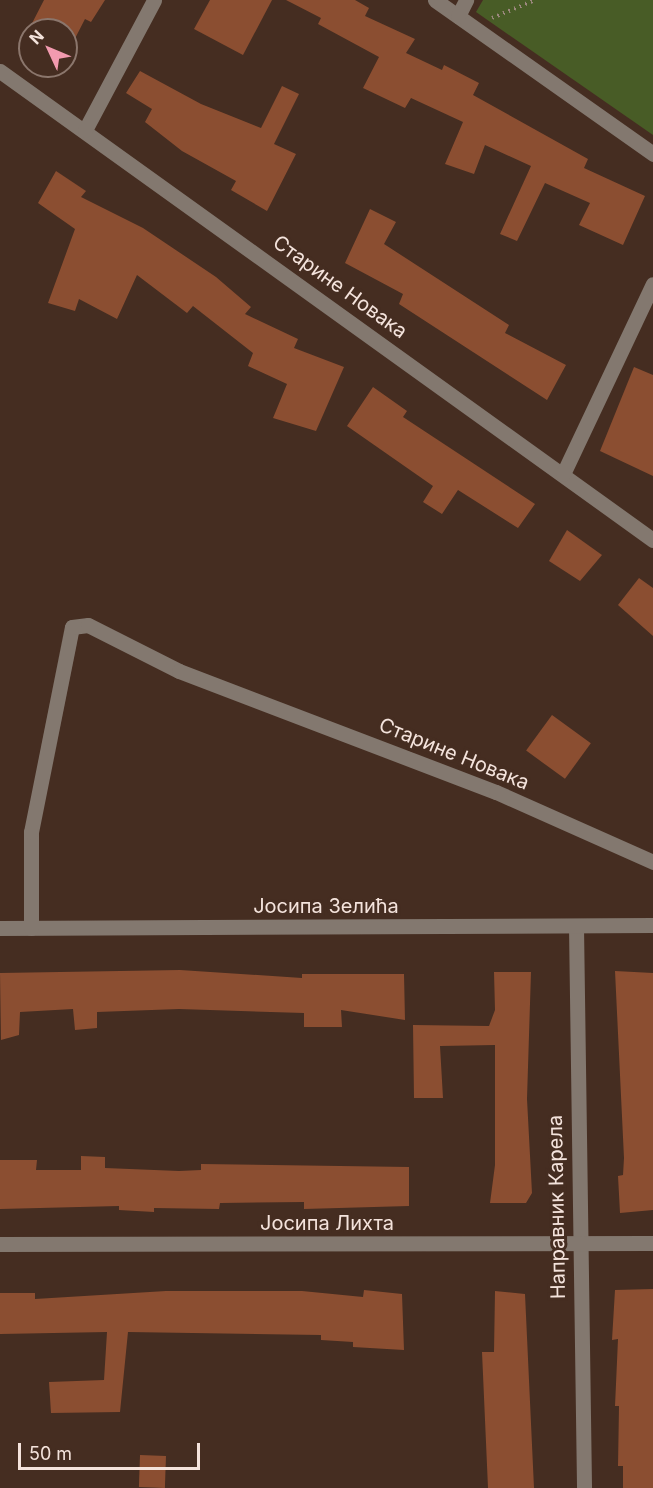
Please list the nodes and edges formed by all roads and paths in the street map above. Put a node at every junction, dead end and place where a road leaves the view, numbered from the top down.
1 (154, 0) edge
2 (435, 0) edge
3 (466, 0) edge
4 (535, 0) edge
5 (458, 16) junction
6 (472, 26) junction
7 (0, 71) edge
8 (85, 130) junction
9 (653, 154) edge
10 (653, 285) edge
11 (562, 474) junction
12 (653, 540) edge
13 (653, 862) edge
14 (653, 925) edge
15 (576, 926) junction
16 (0, 928) edge
17 (31, 928) junction
18 (653, 1243) edge
19 (0, 1244) edge
20 (578, 1244) junction
21 (584, 1488) edge

1 - 8 street
2 - 5 street
3 - 5 street
4 - 6 path
5 - 6 street
6 - 9 street
7 - 8 street, Старине Новака
8 - 11 street, Старине Новака
10 - 11 street
11 - 12 street, Старине Новака
13 - 17 street, Старине Новака
14 - 15 street, Јосипа Зелића
15 - 17 street, Јосипа Зелића
15 - 20 street, Направник Карела
16 - 17 street, Јосипа Зелића
18 - 20 street, Јосипа Лихта
19 - 20 street, Јосипа Лихта
20 - 21 street, Направник Карела

